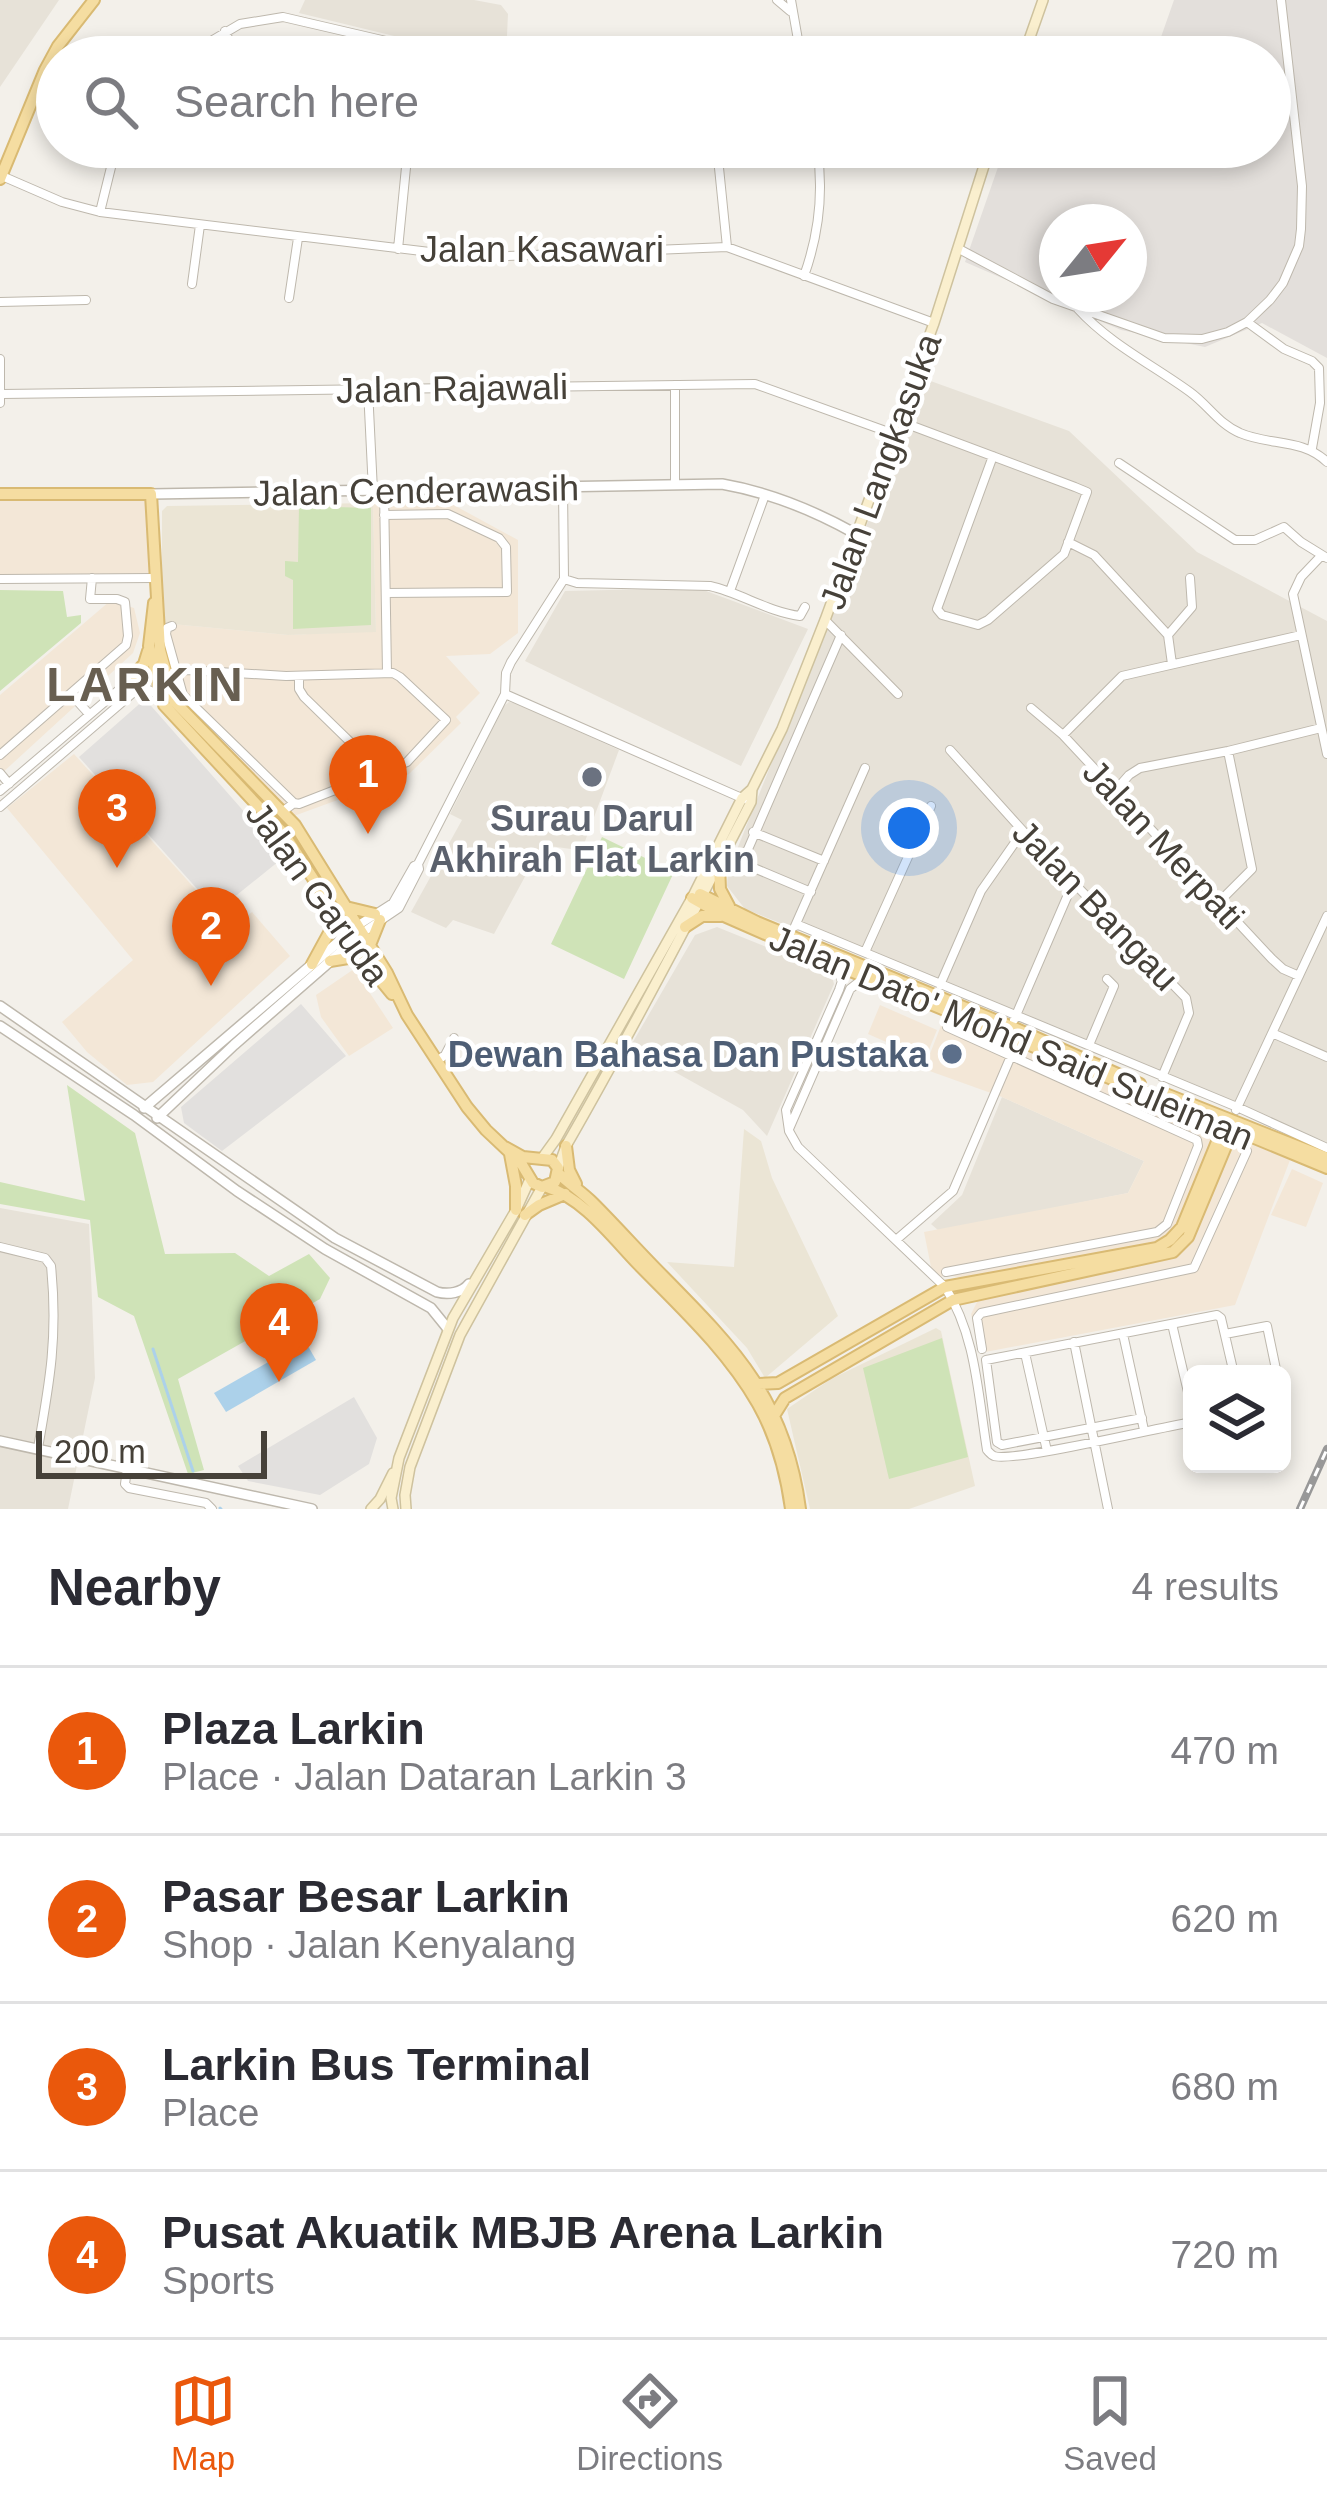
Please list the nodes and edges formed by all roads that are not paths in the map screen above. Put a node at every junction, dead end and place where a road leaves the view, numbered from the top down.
1 (91, 0) edge
2 (778, 0) edge
3 (791, 0) edge
4 (1043, 0) edge
5 (1282, 0) edge
6 (792, 12) junction
7 (225, 31) junction
8 (60, 36) edge
9 (65, 36) edge
10 (217, 36) edge
11 (227, 36) edge
12 (365, 36) edge
13 (797, 36) edge
14 (1030, 36) edge
15 (1286, 36) edge
16 (36, 81) edge
17 (1291, 84) edge
18 (36, 92) edge
19 (0, 163) edge
20 (111, 168) edge
21 (406, 168) edge
22 (718, 168) edge
23 (820, 168) edge
24 (984, 168) edge
25 (1, 177) edge
26 (100, 212) junction
27 (200, 225) junction
28 (298, 238) junction
29 (727, 247) junction
30 (398, 249) junction
31 (959, 249) junction
32 (805, 276) junction
33 (192, 284) dead end
34 (1039, 292) edge
35 (289, 298) dead end
36 (86, 300) dead end
37 (0, 302) edge
38 (1081, 312) edge
39 (1089, 312) edge
40 (1246, 322) junction
41 (934, 323) junction
42 (0, 359) edge
43 (1324, 377) edge
44 (675, 385) junction
45 (368, 389) junction
46 (1, 399) edge
47 (899, 421) junction
48 (894, 434) junction
49 (1312, 448) junction
50 (993, 456) junction
51 (1327, 462) edge
52 (1119, 463) dead end
53 (563, 485) junction
54 (675, 485) junction
55 (3, 490) edge
56 (378, 491) junction
57 (151, 494) junction
58 (765, 495) junction
59 (384, 515) junction
60 (858, 529) junction
61 (1068, 542) junction
62 (1324, 557) edge
63 (92, 578) junction
64 (155, 578) junction
65 (1190, 578) dead end
66 (0, 579) edge
67 (564, 579) junction
68 (730, 591) junction
69 (386, 593) junction
70 (155, 596) junction
71 (806, 607) dead end
72 (826, 620) junction
73 (172, 626) dead end
74 (841, 635) junction
75 (1168, 635) junction
76 (1301, 635) junction
77 (149, 646) junction
78 (1172, 664) junction
79 (166, 673) junction
80 (387, 673) junction
81 (299, 676) junction
82 (128, 682) junction
83 (71, 694) junction
84 (505, 694) junction
85 (898, 694) dead end
86 (160, 696) junction
87 (1031, 708) dead end
88 (89, 714) junction
89 (1321, 728) junction
90 (1063, 735) junction
91 (1326, 748) edge
92 (950, 750) dead end
93 (1228, 751) junction
94 (0, 754) edge
95 (865, 768) dead end
96 (382, 772) junction
97 (0, 773) edge
98 (9, 784) junction
99 (0, 791) edge
100 (1114, 792) junction
101 (747, 800) junction
102 (294, 802) junction
103 (931, 806) dead end
104 (0, 807) edge
105 (282, 812) junction
106 (1023, 831) junction
107 (754, 832) junction
108 (722, 859) junction
109 (824, 861) junction
110 (742, 863) junction
111 (1073, 883) junction
112 (811, 892) junction
113 (697, 897) junction
114 (1218, 903) junction
115 (340, 909) junction
116 (730, 914) junction
117 (1327, 916) edge
118 (377, 917) junction
119 (685, 926) junction
120 (793, 930) junction
121 (355, 933) junction
122 (370, 946) junction
123 (865, 952) junction
124 (330, 961) junction
125 (368, 963) junction
126 (312, 964) junction
127 (836, 965) junction
128 (1299, 976) junction
129 (866, 977) junction
130 (1107, 979) dead end
131 (937, 996) junction
132 (402, 1005) junction
133 (0, 1006) edge
134 (1013, 1022) junction
135 (0, 1026) edge
136 (947, 1027) dead end
137 (1272, 1033) junction
138 (454, 1038) dead end
139 (51, 1042) junction
140 (1089, 1046) junction
141 (44, 1054) junction
142 (1012, 1056) junction
143 (1327, 1057) edge
144 (437, 1061) junction
145 (1162, 1077) junction
146 (163, 1090) junction
147 (124, 1092) junction
148 (175, 1100) junction
149 (146, 1106) junction
150 (160, 1115) junction
151 (135, 1116) junction
152 (1232, 1119) junction
153 (150, 1126) junction
154 (789, 1131) junction
155 (182, 1132) junction
156 (566, 1146) junction
157 (1327, 1148) edge
158 (510, 1151) junction
159 (1247, 1151) dead end
160 (544, 1154) junction
161 (1327, 1158) edge
162 (1327, 1168) edge
163 (558, 1170) junction
164 (529, 1176) junction
165 (544, 1187) junction
166 (581, 1192) junction
167 (565, 1194) junction
168 (521, 1213) junction
169 (1169, 1218) junction
170 (1187, 1227) junction
171 (1208, 1238) junction
172 (896, 1240) junction
173 (0, 1247) edge
174 (1043, 1254) junction
175 (480, 1271) junction
176 (946, 1272) dead end
177 (1049, 1274) junction
178 (945, 1287) junction
179 (1056, 1297) junction
180 (953, 1300) junction
181 (1172, 1324) junction
182 (448, 1329) junction
183 (1123, 1334) junction
184 (1225, 1334) junction
185 (1074, 1342) junction
186 (982, 1349) dead end
187 (1025, 1352) junction
188 (1232, 1365) edge
189 (1275, 1365) edge
190 (1183, 1371) edge
191 (759, 1384) junction
192 (775, 1414) junction
193 (1142, 1418) junction
194 (1183, 1424) edge
195 (1092, 1427) junction
196 (1144, 1430) junction
197 (1044, 1438) junction
198 (0, 1441) edge
199 (1095, 1441) junction
200 (38, 1448) junction
201 (1047, 1451) junction
202 (397, 1467) junction
203 (127, 1469) junction
204 (212, 1509) edge
205 (312, 1509) edge
206 (370, 1509) edge
207 (393, 1509) edge
208 (406, 1509) edge
209 (791, 1509) edge
210 (800, 1509) edge
211 (1108, 1509) edge

1 - 8 main road
1 - 9 main road
2 - 6 street
3 - 6 street
4 - 14 main road
5 - 15 street
6 - 13 street
7 - 10 street
7 - 11 street
7 - 12 street
16 - 19 main road
17 - 40 street
18 - 25 main road
20 - 26 street
21 - 30 street
22 - 29 street
23 - 32 street
24 - 31 main road, Jalan Langkasuka
25 - 26 street, Jalan Kasawari
26 - 27 street, Jalan Kasawari
27 - 28 street, Jalan Kasawari
27 - 33 street
28 - 30 street, Jalan Kasawari
28 - 35 street
29 - 30 street, Jalan Kasawari
29 - 32 street, Jalan Kasawari
31 - 34 street
31 - 41 main road, Jalan Langkasuka
32 - 41 street, Jalan Kasawari
36 - 37 street
38 - 49 street
39 - 40 street
40 - 43 street
41 - 47 main road, Jalan Langkasuka
42 - 46 street
43 - 49 street
44 - 45 street, Jalan Rajawali
44 - 48 street, Jalan Rajawali
44 - 54 street
45 - 46 street, Jalan Rajawali
45 - 56 street
47 - 48 main road, Jalan Langkasuka
47 - 50 street
48 - 60 main road, Jalan Langkasuka
49 - 51 street
50 - 61 street
50 - 61 street
52 - 62 street
53 - 54 street, Jalan Cenderawasih
53 - 56 street, Jalan Cenderawasih
53 - 67 street
54 - 58 street, Jalan Cenderawasih
55 - 57 main road, Jalan Cenderawasih
56 - 57 street, Jalan Cenderawasih
56 - 59 street
57 - 64 main road, Jalan Garuda
58 - 60 street, Jalan Cenderawasih
58 - 68 street
59 - 69 street
59 - 69 street
60 - 72 main road, Jalan Langkasuka
61 - 75 street
62 - 76 street
63 - 64 street
63 - 66 street
63 - 83 street
64 - 70 main road, Jalan Garuda
65 - 75 street
67 - 68 street
67 - 84 street
68 - 71 street
69 - 80 street
70 - 77 main road, Jalan Garuda
70 - 79 main road, Jalan Garuda
72 - 74 street
72 - 101 main road, Jalan Langkasuka
73 - 79 street
74 - 85 street
74 - 107 street
75 - 78 street
76 - 78 street
76 - 89 street
77 - 79 main road, Jalan Garuda
77 - 82 main road
78 - 90 street
79 - 81 street
79 - 82 street
79 - 86 main road, Jalan Garuda
79 - 102 street
79 - 105 main road, Jalan Garuda
80 - 81 street
80 - 96 street
81 - 96 street
82 - 88 street
83 - 88 street
83 - 94 street
84 - 101 street
84 - 118 street
86 - 104 street
86 - 115 main road, Jalan Garuda
87 - 90 street, Jalan Merpati
88 - 98 street
89 - 91 street
89 - 93 street
90 - 100 street, Jalan Merpati
92 - 106 street, Jalan Bangau
93 - 100 street
93 - 114 street
95 - 109 street
96 - 102 street
97 - 98 street
98 - 99 street
100 - 114 street, Jalan Merpati
101 - 108 main road, Jalan Langkasuka
101 - 113 main road, Jalan Langkasuka
102 - 105 street
103 - 123 street
105 - 115 main road, Jalan Garuda
106 - 111 street, Jalan Bangau
106 - 131 street
107 - 109 street
107 - 110 street
108 - 110 street
108 - 113 main road, Jalan Langkasuka
108 - 116 main road
109 - 112 street
110 - 112 street
111 - 134 street
111 - 145 street, Jalan Bangau
112 - 120 street
113 - 116 main road, Jalan Dato' Mohd Said Suleiman
113 - 119 main road, Jalan Langkasuka
113 - 160 main road, Jalan Langkasuka
114 - 128 street, Jalan Merpati
115 - 118 main road
115 - 121 main road, Jalan Garuda
115 - 126 main road
116 - 119 main road
116 - 120 main road, Jalan Dato' Mohd Said Suleiman
116 - 127 main road, Jalan Dato' Mohd Said Suleiman
117 - 128 street
118 - 121 street
118 - 122 main road
119 - 156 main road, Jalan Langkasuka
120 - 123 street
120 - 131 main road, Jalan Dato' Mohd Said Suleiman
121 - 122 main road, Jalan Garuda
121 - 124 street
121 - 125 main road, Jalan Garuda
121 - 126 street
122 - 132 main road, Jalan Garuda
123 - 131 street
124 - 125 main road
124 - 148 street
125 - 132 main road, Jalan Garuda
126 - 146 street
127 - 129 main road, Jalan Dato' Mohd Said Suleiman
127 - 154 street
128 - 137 street
129 - 131 main road, Jalan Dato' Mohd Said Suleiman
129 - 154 street
130 - 140 street
131 - 134 main road, Jalan Dato' Mohd Said Suleiman
131 - 152 main road, Jalan Dato' Mohd Said Suleiman
132 - 144 main road, Jalan Garuda
133 - 139 street
134 - 140 street
134 - 152 main road, Jalan Dato' Mohd Said Suleiman
135 - 141 street
136 - 142 street
137 - 143 street
137 - 152 street
138 - 144 street
139 - 141 street
139 - 147 street
140 - 145 street
141 - 151 street
142 - 169 street
142 - 172 street
144 - 158 main road, Jalan Garuda
145 - 152 street
146 - 147 street
146 - 149 street
147 - 149 street
148 - 150 street
148 - 155 street
149 - 150 street
149 - 151 street
150 - 153 street
150 - 155 street
151 - 153 street
152 - 157 street
152 - 161 main road, Jalan Dato' Mohd Said Suleiman
152 - 162 main road, Jalan Dato' Mohd Said Suleiman
152 - 170 main road
153 - 182 street
154 - 172 street
155 - 175 street
156 - 163 main road, Jalan Langkasuka
156 - 166 main road
158 - 160 main road
158 - 164 main road, Jalan Garuda
158 - 168 main road
159 - 171 street
160 - 163 main road
160 - 164 main road
163 - 165 main road
163 - 166 main road
164 - 165 main road
164 - 168 main road
165 - 167 main road
165 - 168 main road
166 - 191 main road
167 - 168 main road
167 - 209 main road
168 - 175 main road
168 - 208 main road
169 - 170 street
169 - 174 street
170 - 171 street
170 - 177 main road
171 - 179 street
172 - 178 street
173 - 200 street
174 - 176 street
174 - 177 street
175 - 182 main road
177 - 178 main road
177 - 179 street
177 - 180 main road
178 - 180 street
178 - 191 main road
179 - 186 street
180 - 192 main road
180 - 201 street
181 - 183 street
181 - 184 street
181 - 190 street
182 - 202 main road
183 - 185 street
183 - 193 street
184 - 188 street
184 - 189 street
185 - 187 street
185 - 195 street
187 - 197 street
187 - 197 street
191 - 192 main road
192 - 210 main road
193 - 195 street
193 - 196 street
194 - 196 street
195 - 197 street
195 - 199 street
196 - 199 street
197 - 201 street
198 - 200 street
199 - 201 street
199 - 211 street
200 - 203 street
202 - 206 main road
202 - 207 main road
203 - 204 street
203 - 205 street

